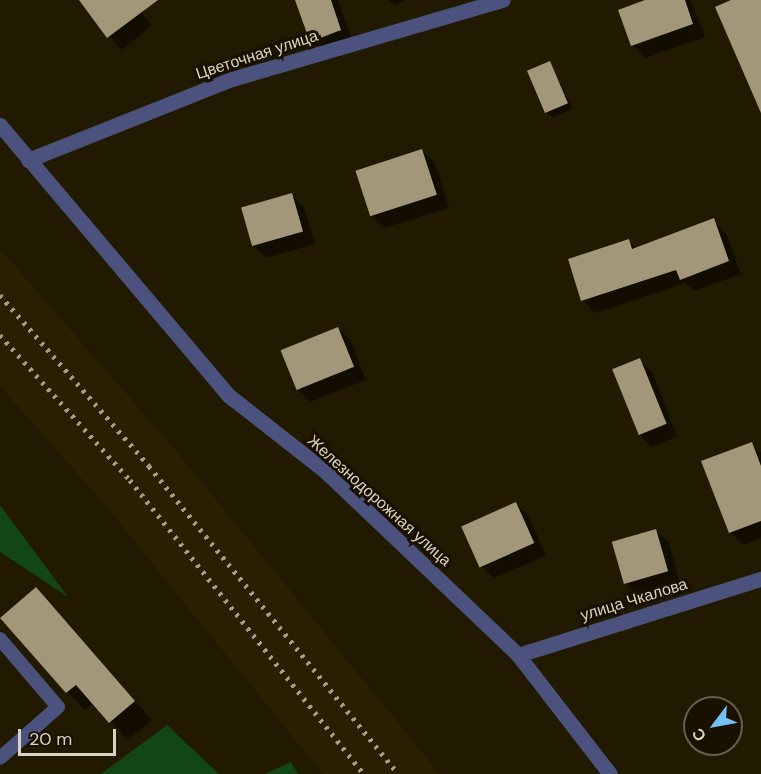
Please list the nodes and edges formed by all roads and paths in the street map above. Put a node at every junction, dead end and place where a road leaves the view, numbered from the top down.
1 (503, 0) edge
2 (0, 125) edge
3 (28, 160) junction
4 (761, 579) edge
5 (0, 639) edge
6 (518, 655) junction
7 (0, 758) edge
8 (610, 774) edge

1 - 3 street, Цветочная улица
2 - 3 street, Железнодорожная улица
3 - 6 street, Железнодорожная улица
4 - 6 street, улица Чкалова
5 - 7 lane
6 - 8 street, Железнодорожная улица

